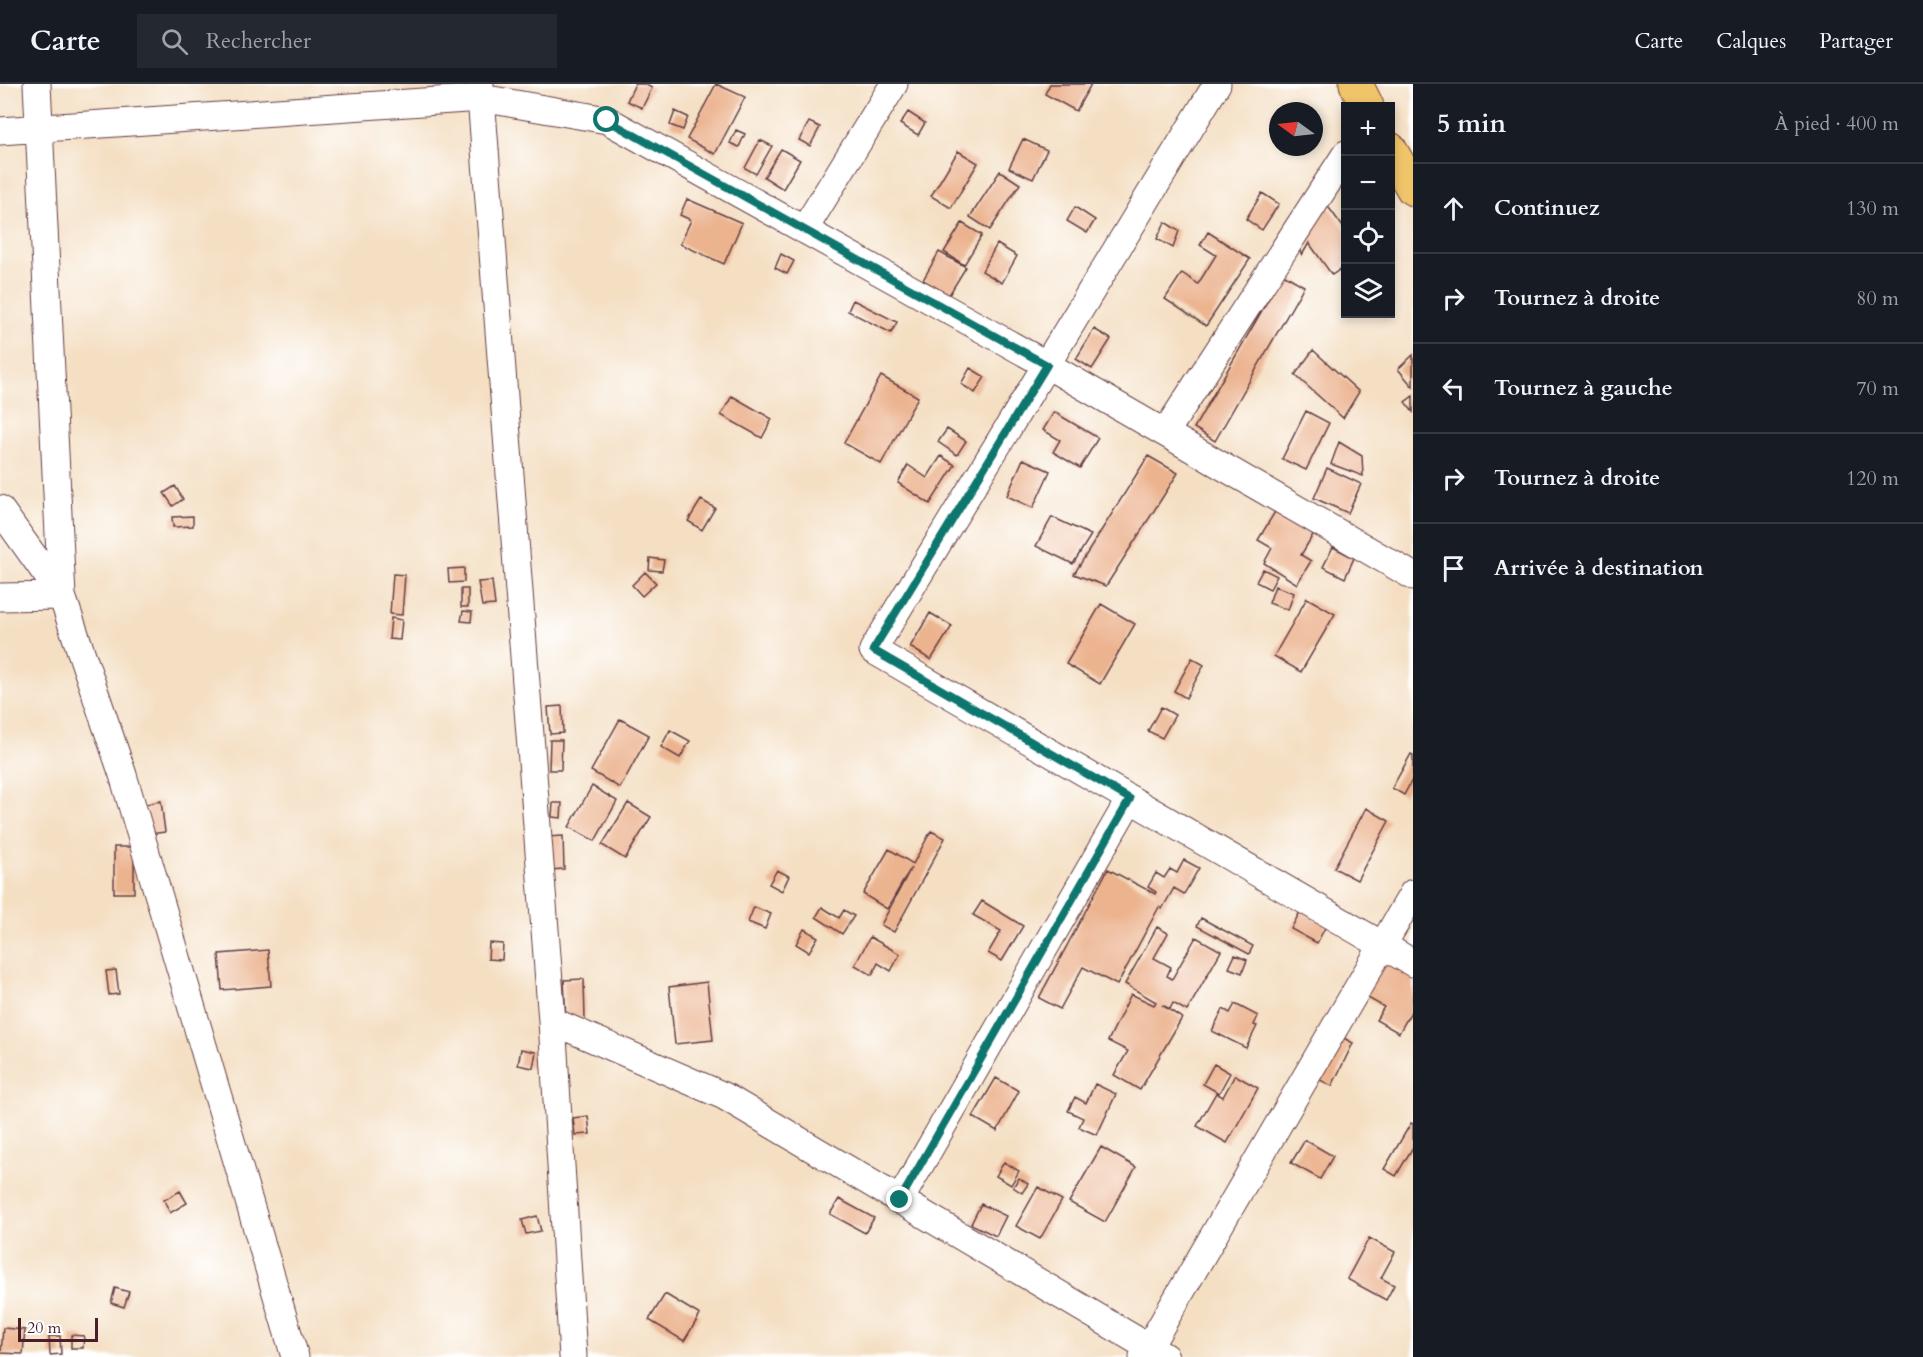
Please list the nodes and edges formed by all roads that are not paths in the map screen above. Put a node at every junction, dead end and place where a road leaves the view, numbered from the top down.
1 (37, 84) edge
2 (894, 84) edge
3 (1217, 84) edge
4 (1356, 84) edge
5 (480, 91) edge
6 (1365, 102) edge
7 (40, 127) junction
8 (0, 131) edge
9 (1345, 156) edge
10 (1394, 156) edge
11 (1413, 189) edge
12 (804, 230) junction
13 (1047, 365) junction
14 (1165, 433) junction
15 (0, 509) edge
16 (1413, 576) edge
17 (62, 596) junction
18 (0, 597) edge
19 (1130, 799) junction
20 (1413, 893) edge
21 (1383, 945) junction
22 (1413, 963) edge
23 (552, 1021) junction
24 (900, 1200) junction
25 (1152, 1354) edge
26 (295, 1357) edge
27 (573, 1357) edge

1 - 7 street
2 - 12 street
3 - 13 street
4 - 6 main road
5 - 7 street
5 - 12 street
5 - 23 street
7 - 8 street
7 - 17 street
9 - 14 street
10 - 11 main road
12 - 13 street
13 - 14 street
13 - 19 street
14 - 16 street
15 - 17 street
17 - 18 street
17 - 26 street
19 - 21 street
19 - 24 street
20 - 21 street
21 - 22 street
21 - 25 street
23 - 24 street
23 - 27 street
24 - 25 street

